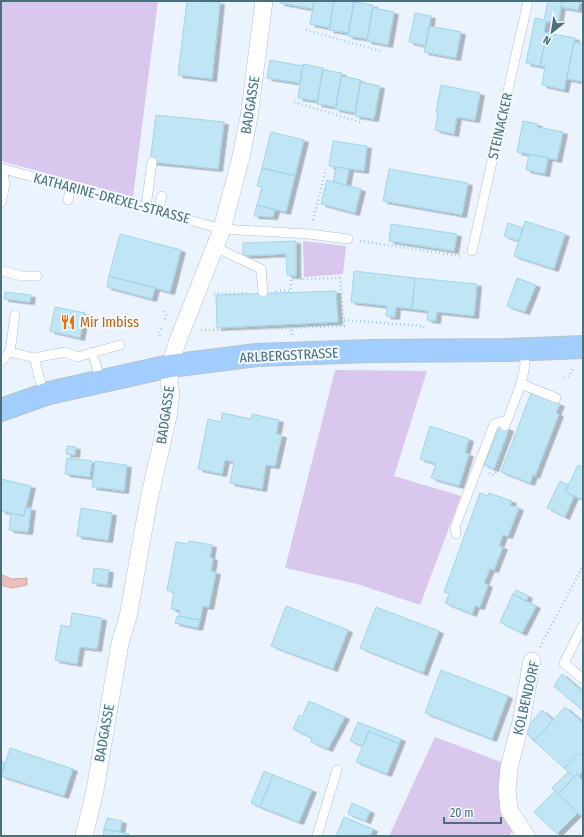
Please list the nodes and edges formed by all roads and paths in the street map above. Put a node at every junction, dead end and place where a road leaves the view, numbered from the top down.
1 (264, 1) edge
2 (528, 1) edge
3 (306, 30) dead end
4 (380, 51) dead end
5 (294, 102) dead end
6 (363, 123) dead end
7 (152, 162) dead end
8 (2, 168) edge
9 (326, 168) dead end
10 (71, 187) junction
11 (162, 196) dead end
12 (68, 200) dead end
13 (1, 203) edge
14 (146, 207) junction
15 (158, 211) junction
16 (222, 229) junction
17 (305, 234) junction
18 (348, 239) joint
19 (215, 247) junction
20 (472, 251) joint
21 (1, 271) edge
22 (37, 276) dead end
23 (301, 279) junction
24 (291, 290) dead end
25 (264, 292) dead end
26 (15, 315) dead end
27 (344, 320) junction
28 (291, 328) junction
29 (199, 330) dead end
30 (424, 335) dead end
31 (292, 338) dead end
32 (120, 345) dead end
33 (524, 349) junction
34 (10, 352) junction
35 (92, 352) junction
36 (579, 356) edge
37 (34, 358) junction
38 (1, 361) edge
39 (170, 366) junction
40 (564, 378) dead end
41 (101, 382) junction
42 (521, 384) junction
43 (44, 395) junction
44 (556, 398) dead end
45 (1, 410) edge
46 (456, 534) dead end
47 (583, 566) edge
48 (583, 625) edge
49 (532, 661) joint
50 (583, 679) edge
51 (337, 770) dead end
52 (84, 836) edge
53 (317, 836) edge
54 (526, 836) edge

1 - 16 street, BADGASSE
2 - 20 lane, STEINACKER
3 - 4 path
5 - 6 path
7 - 14 lane
8 - 10 lane, KATHARINE-DREXEL-STRASSE
8 - 13 lane
9 - 17 path
10 - 12 lane
10 - 14 lane, KATHARINE-DREXEL-STRASSE
11 - 15 lane
14 - 15 lane, KATHARINE-DREXEL-STRASSE
15 - 16 lane, KATHARINE-DREXEL-STRASSE
16 - 17 lane, KATHARINE-DREXEL-STRASSE
16 - 19 street, BADGASSE
17 - 18 lane, KATHARINE-DREXEL-STRASSE
17 - 23 path
18 - 20 path
19 - 25 lane
19 - 39 street, BADGASSE
21 - 22 lane
23 - 24 path
23 - 27 path
26 - 34 lane
27 - 28 path
27 - 30 path
28 - 29 path
28 - 31 path
32 - 35 lane
33 - 36 main road, ARLBERGSTRASSE
33 - 39 main road, ARLBERGSTRASSE
33 - 42 lane
34 - 37 lane
34 - 38 lane
35 - 37 lane
35 - 41 lane
36 - 40 path
37 - 43 lane
39 - 41 main road, ARLBERGSTRASSE
39 - 52 street, BADGASSE
41 - 43 main road, ARLBERGSTRASSE
42 - 44 lane
42 - 46 lane
43 - 45 main road, ARLBERGSTRASSE
47 - 49 path, KOLBENDORF
48 - 50 lane
49 - 54 street, KOLBENDORF
51 - 53 lane

